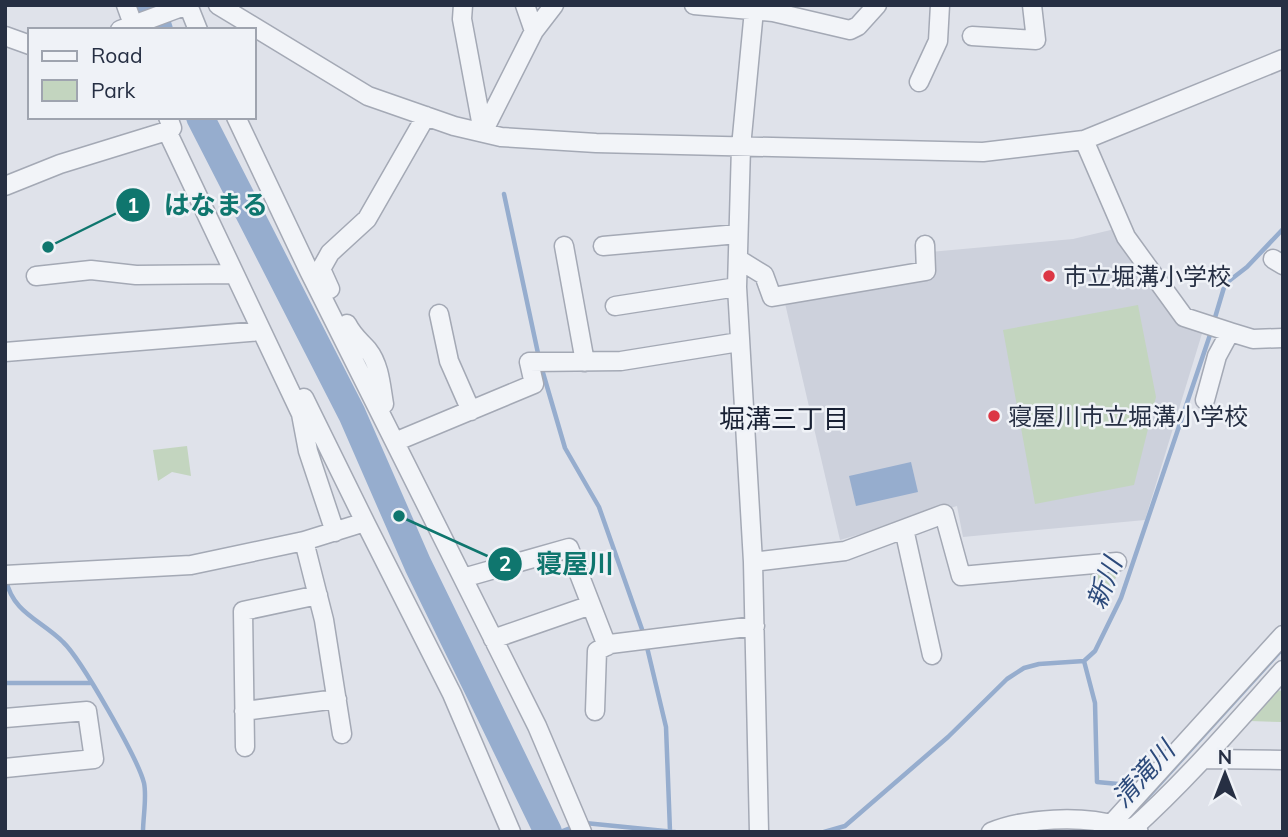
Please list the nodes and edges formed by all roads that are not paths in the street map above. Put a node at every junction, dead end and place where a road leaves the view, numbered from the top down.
1 (126, 5) edge
2 (188, 5) edge
3 (218, 5) edge
4 (525, 5) edge
5 (554, 5) edge
6 (694, 5) edge
7 (877, 5) edge
8 (940, 5) edge
9 (1032, 5) edge
10 (754, 9) junction
11 (466, 10) edge
12 (129, 28) edge
13 (197, 28) edge
14 (256, 28) edge
15 (256, 28) edge
16 (534, 31) junction
17 (5, 36) edge
18 (972, 36) dead end
19 (28, 44) edge
20 (1283, 58) edge
21 (919, 82) dead end
22 (426, 116) junction
23 (237, 119) edge
24 (165, 123) edge
25 (483, 132) junction
26 (1084, 140) junction
27 (741, 146) junction
28 (5, 186) edge
29 (738, 234) junction
30 (564, 246) dead end
31 (603, 246) dead end
32 (925, 246) dead end
33 (738, 259) junction
34 (234, 274) junction
35 (36, 276) dead end
36 (737, 287) junction
37 (615, 306) dead end
38 (439, 314) dead end
39 (261, 331) junction
40 (1230, 332) junction
41 (1283, 338) edge
42 (739, 342) junction
43 (349, 351) junction
44 (5, 352) edge
45 (585, 362) junction
46 (1205, 400) dead end
47 (384, 404) junction
48 (471, 411) junction
49 (402, 439) junction
50 (442, 513) dead end
51 (365, 522) junction
52 (904, 529) junction
53 (335, 532) junction
54 (304, 541) junction
55 (753, 562) junction
56 (1117, 562) dead end
57 (5, 575) edge
58 (463, 578) junction
59 (318, 596) junction
60 (591, 605) junction
61 (755, 626) junction
62 (1283, 635) edge
63 (493, 639) junction
64 (607, 646) junction
65 (932, 656) dead end
66 (1283, 670) edge
67 (337, 699) junction
68 (244, 711) junction
69 (595, 711) dead end
70 (5, 718) edge
71 (342, 734) dead end
72 (245, 747) dead end
73 (1205, 759) junction
74 (1283, 760) edge
75 (5, 768) edge
76 (1122, 829) edge
77 (511, 832) edge
78 (582, 832) edge
79 (759, 832) edge
80 (991, 832) edge

1 - 12 street
2 - 12 street
2 - 13 street
3 - 15 street
4 - 16 street
5 - 16 street
6 - 10 street
7 - 10 street
8 - 21 street
9 - 18 street
10 - 27 street
11 - 25 street
14 - 22 street
16 - 25 street
17 - 19 street
20 - 26 street
22 - 25 street
22 - 47 street
23 - 43 street
24 - 28 street
24 - 34 street
24 - 51 street
25 - 27 street
26 - 27 street
26 - 40 street
27 - 29 street
29 - 31 street
29 - 33 street
30 - 45 street
32 - 33 street
33 - 36 street
34 - 35 street
34 - 39 street
36 - 37 street
36 - 42 street
38 - 48 street
39 - 44 street
39 - 53 street
40 - 41 street
40 - 46 street
42 - 45 street
42 - 55 street
43 - 47 street
43 - 58 street
45 - 48 street
47 - 49 street
48 - 49 street
49 - 50 street
51 - 53 street
51 - 77 street
52 - 55 street
52 - 56 street
52 - 65 street
53 - 54 street
54 - 57 street
54 - 59 street
55 - 61 street
58 - 60 street
58 - 63 street
59 - 67 street
59 - 68 street
60 - 63 street
60 - 64 street
61 - 64 street
61 - 79 street
62 - 76 street
63 - 78 street
64 - 69 street
66 - 73 street
67 - 68 street
67 - 71 street
68 - 72 street
70 - 75 street
73 - 74 street
73 - 76 street
76 - 80 street

